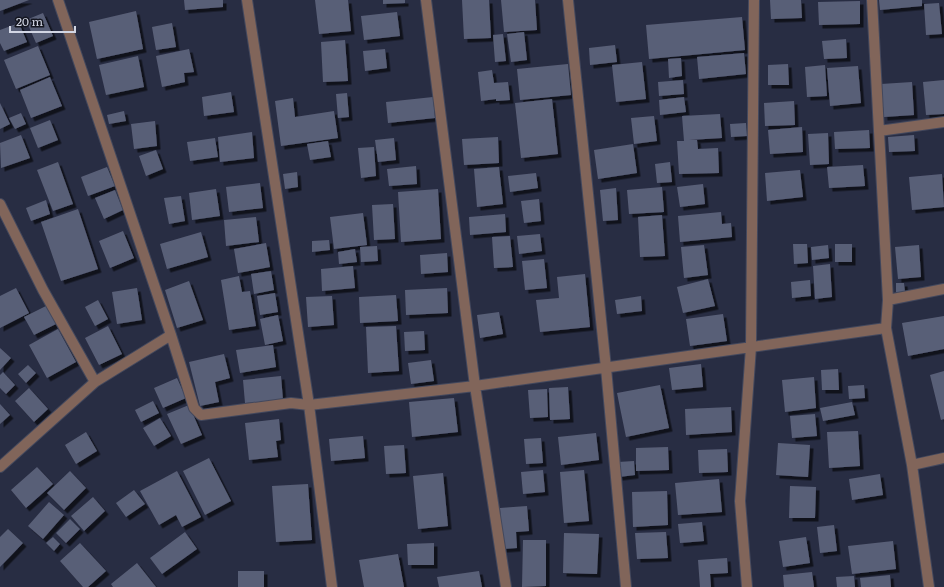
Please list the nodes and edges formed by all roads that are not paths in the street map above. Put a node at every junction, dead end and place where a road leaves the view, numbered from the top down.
1 (58, 0) edge
2 (247, 0) edge
3 (426, 0) edge
4 (568, 0) edge
5 (754, 0) edge
6 (872, 0) edge
7 (944, 122) edge
8 (879, 131) junction
9 (0, 204) edge
10 (944, 290) edge
11 (888, 300) junction
12 (886, 328) junction
13 (171, 335) junction
14 (751, 347) junction
15 (606, 368) junction
16 (95, 382) junction
17 (475, 386) junction
18 (308, 404) junction
19 (944, 458) edge
20 (912, 465) junction
21 (0, 466) edge
22 (332, 587) edge
23 (506, 587) edge
24 (626, 587) edge
25 (747, 587) edge
26 (929, 587) edge

1 - 13 street
2 - 18 street
3 - 17 street
4 - 15 street
5 - 14 street
6 - 8 street
7 - 8 street
8 - 11 street
9 - 16 street
10 - 11 street
11 - 12 street
12 - 14 street
12 - 20 street
13 - 16 street
13 - 18 street
14 - 15 street
14 - 25 street
15 - 17 street
15 - 24 street
16 - 21 street
17 - 18 street
17 - 23 street
18 - 22 street
19 - 20 street
20 - 26 street

